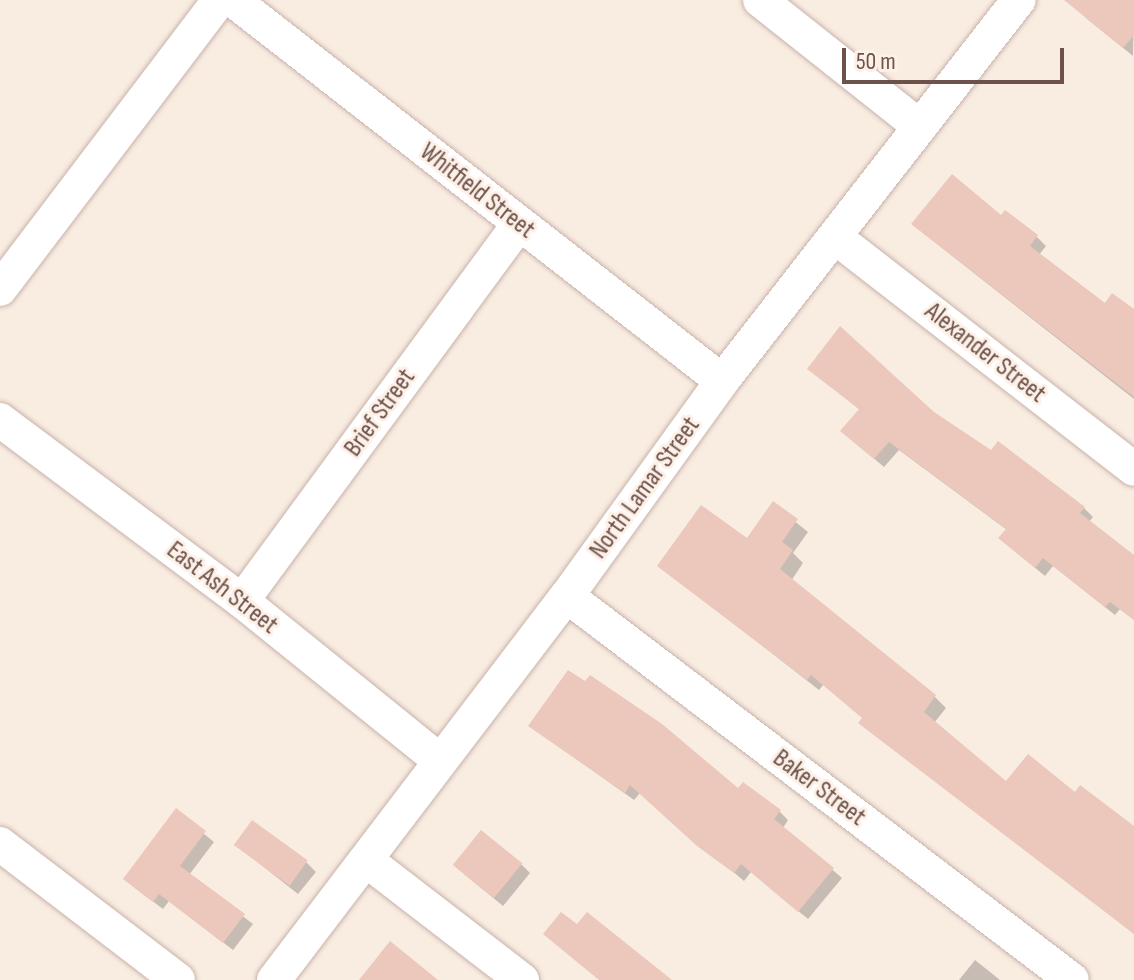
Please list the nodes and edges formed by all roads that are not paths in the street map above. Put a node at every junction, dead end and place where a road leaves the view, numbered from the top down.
1 (219, 0) edge
2 (233, 0) edge
3 (760, 0) edge
4 (1019, 0) edge
5 (920, 127) junction
6 (519, 224) junction
7 (835, 237) junction
8 (0, 289) edge
9 (722, 381) junction
10 (0, 420) edge
11 (1134, 469) edge
12 (567, 596) junction
13 (242, 601) junction
14 (440, 761) junction
15 (0, 844) edge
16 (366, 860) junction
17 (178, 980) edge
18 (274, 980) edge
19 (522, 980) edge
20 (1072, 980) edge

1 - 8 street
2 - 6 street, Whitfield Street
3 - 5 street
4 - 5 street, North Lamar Street
5 - 7 street, North Lamar Street
6 - 9 street, Whitfield Street
6 - 13 street, Brief Street
7 - 9 street, North Lamar Street
7 - 11 street, Alexander Street
9 - 12 street, North Lamar Street
10 - 13 street, East Ash Street
12 - 14 street, North Lamar Street
12 - 20 street, Baker Street
13 - 14 street, East Ash Street
14 - 16 street, North Lamar Street
15 - 17 street
16 - 18 street, North Lamar Street
16 - 19 street

